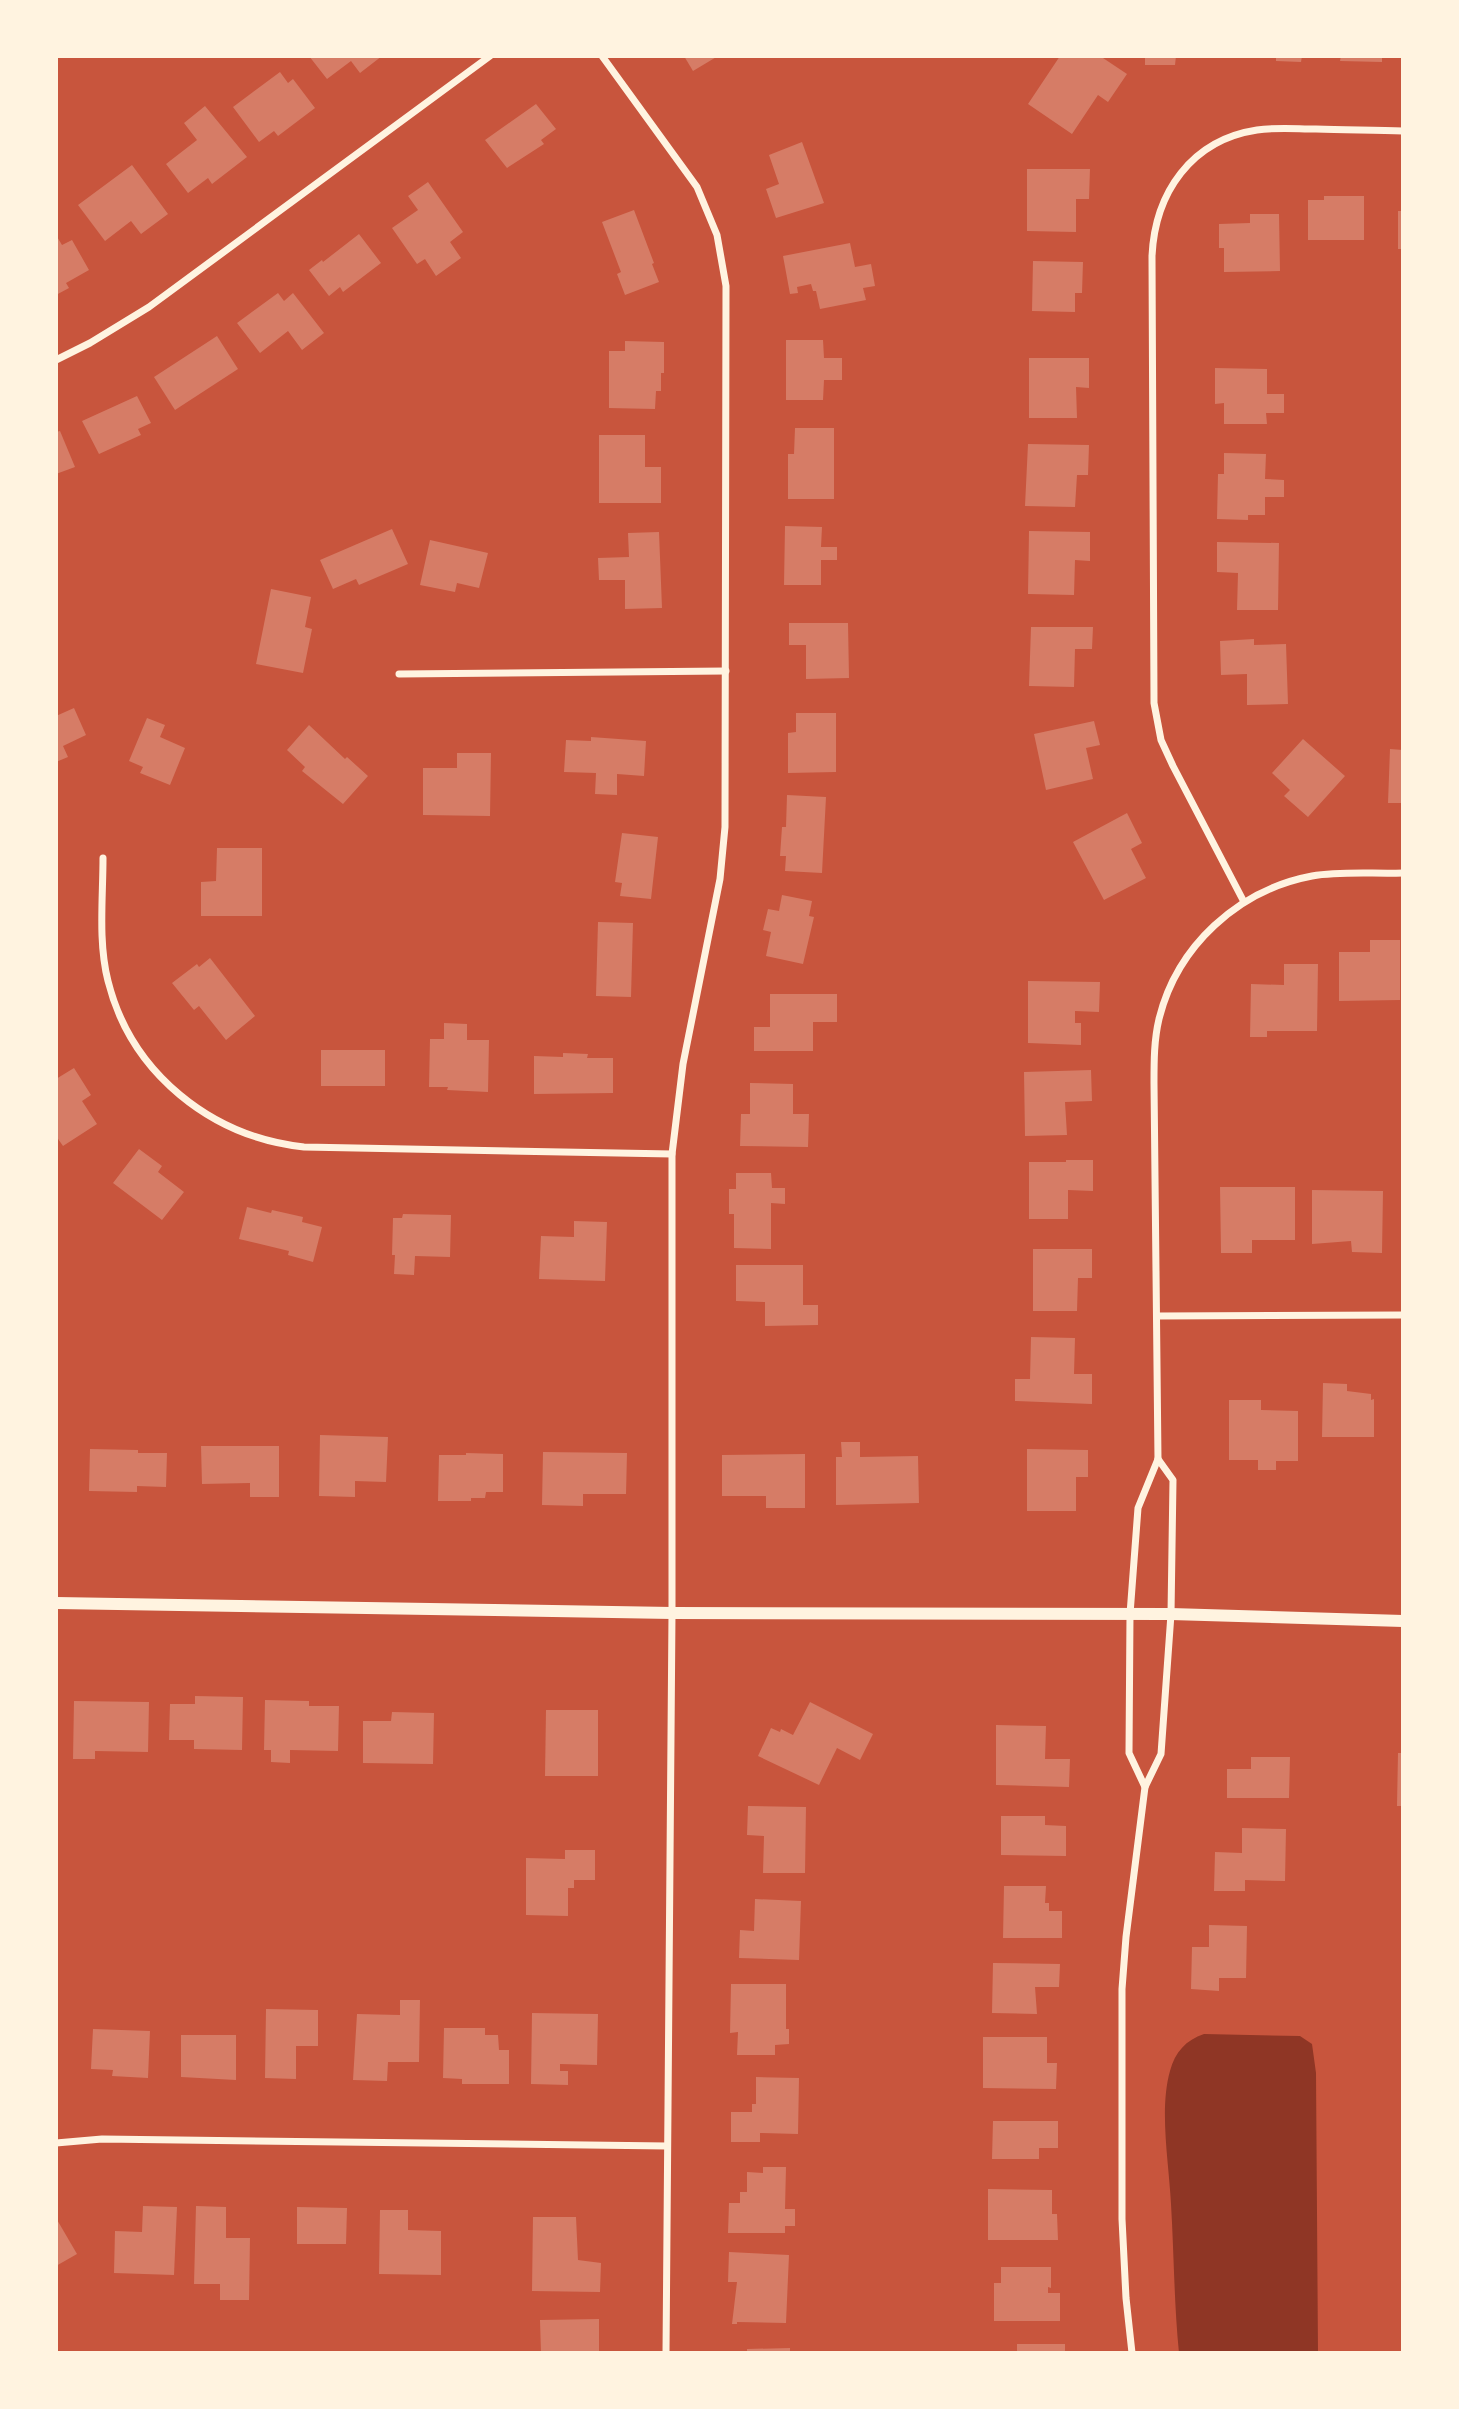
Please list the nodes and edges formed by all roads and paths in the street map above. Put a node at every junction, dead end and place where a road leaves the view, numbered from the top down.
1 (490, 56) edge
2 (602, 56) edge
3 (1403, 131) edge
4 (56, 360) edge
5 (726, 671) junction
6 (399, 674) dead end
7 (103, 858) dead end
8 (1403, 873) edge
9 (1244, 902) junction
10 (672, 1154) junction
11 (1403, 1315) edge
12 (1158, 1316) junction
13 (1158, 1459) junction
14 (56, 1603) edge
15 (672, 1613) junction
16 (1130, 1614) junction
17 (1171, 1614) junction
18 (1403, 1621) edge
19 (1145, 1787) junction
20 (56, 2143) edge
21 (667, 2147) junction
22 (666, 2353) edge
23 (1132, 2353) edge

1 - 4 street
2 - 5 street
3 - 9 street
5 - 6 street
5 - 10 street
7 - 10 street
8 - 9 street
9 - 12 street
10 - 15 street
11 - 12 street
12 - 13 street
13 - 16 street
13 - 17 street
14 - 15 street
15 - 16 street
15 - 21 street
16 - 17 street
16 - 19 street
17 - 18 street
17 - 19 street
19 - 23 street
20 - 21 street
21 - 22 street

